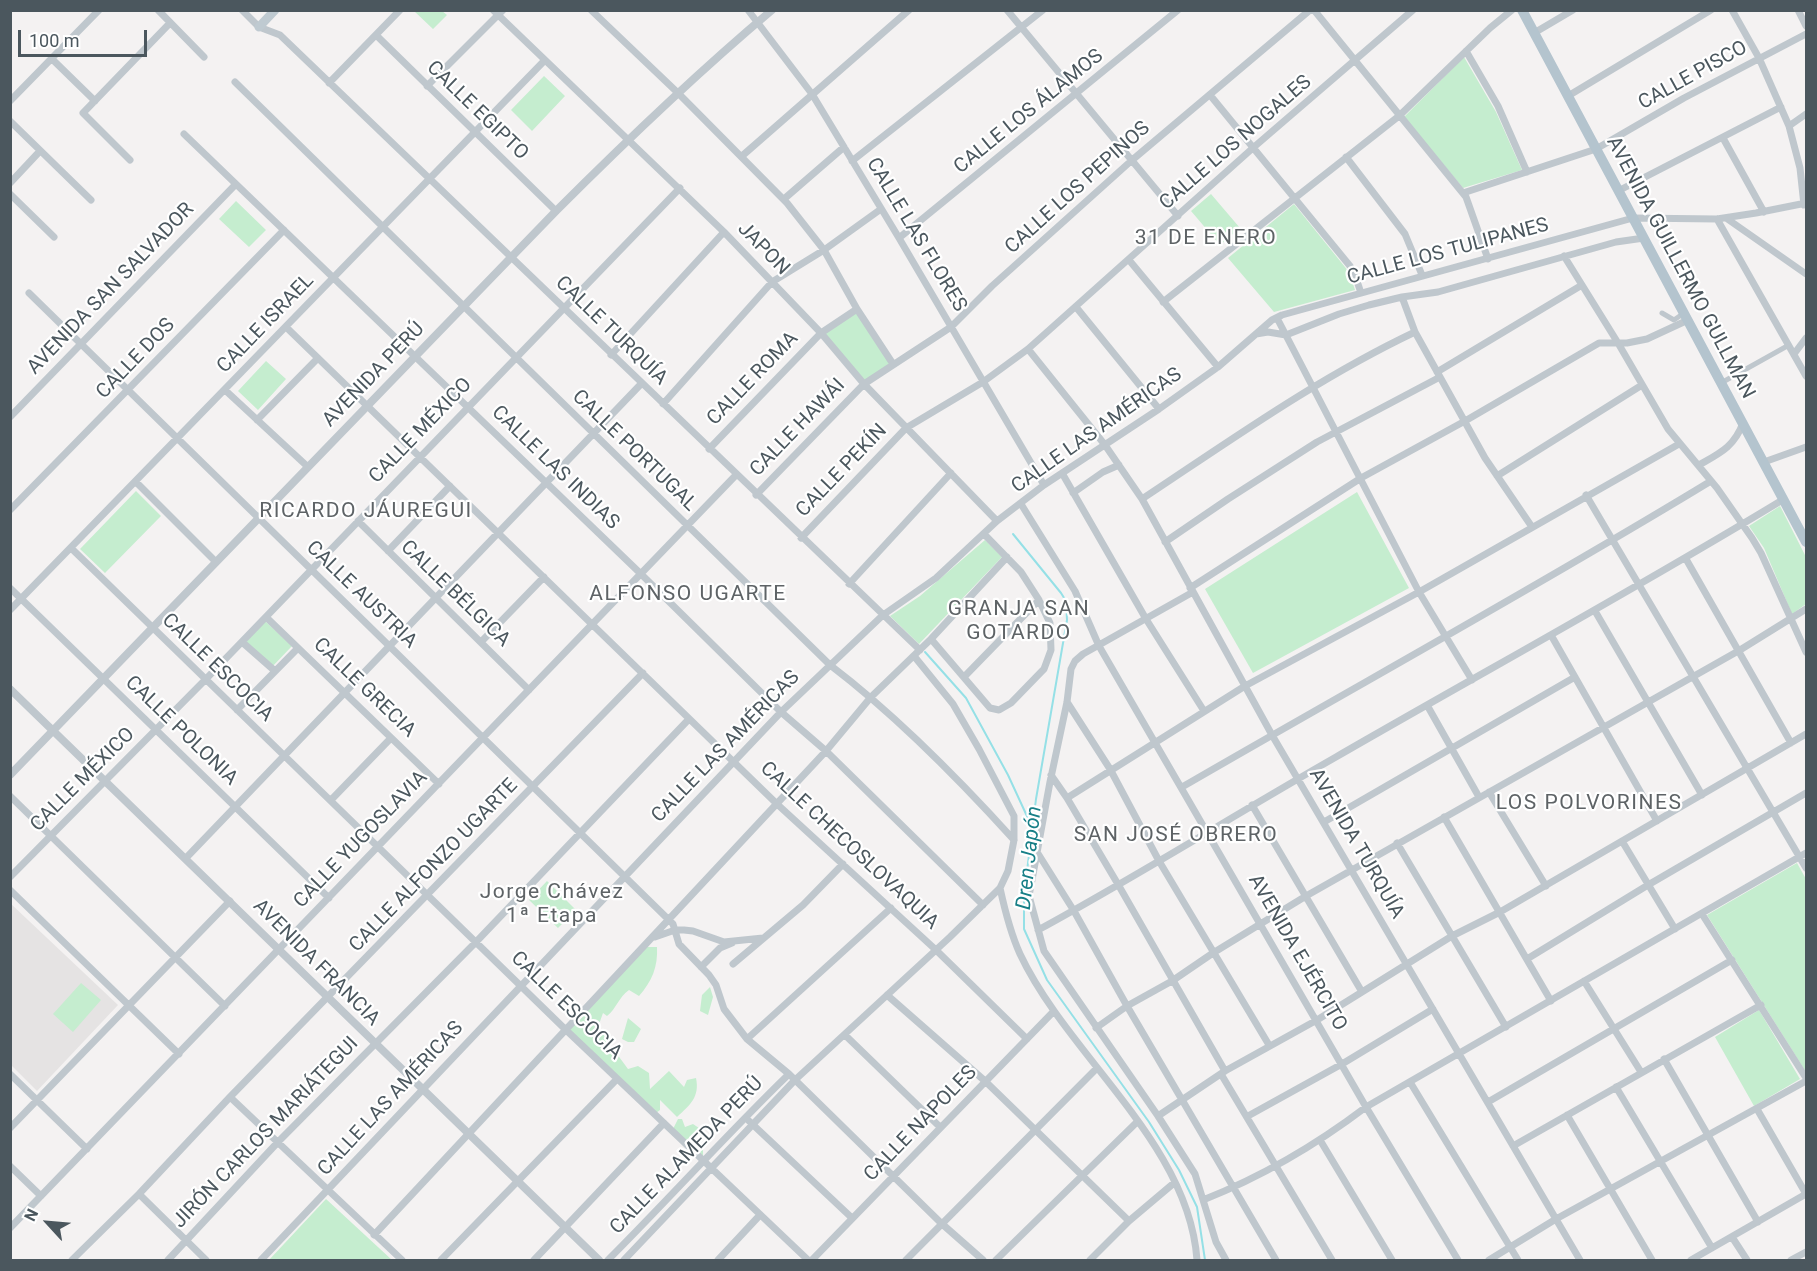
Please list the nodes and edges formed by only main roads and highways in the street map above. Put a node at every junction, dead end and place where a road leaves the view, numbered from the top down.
1 (275, 10) edge
2 (1522, 10) edge
3 (259, 27) road end
4 (1806, 542) edge

1 - 3 main road
2 - 4 main road, AVENIDA GUILLERMO GULLMAN

